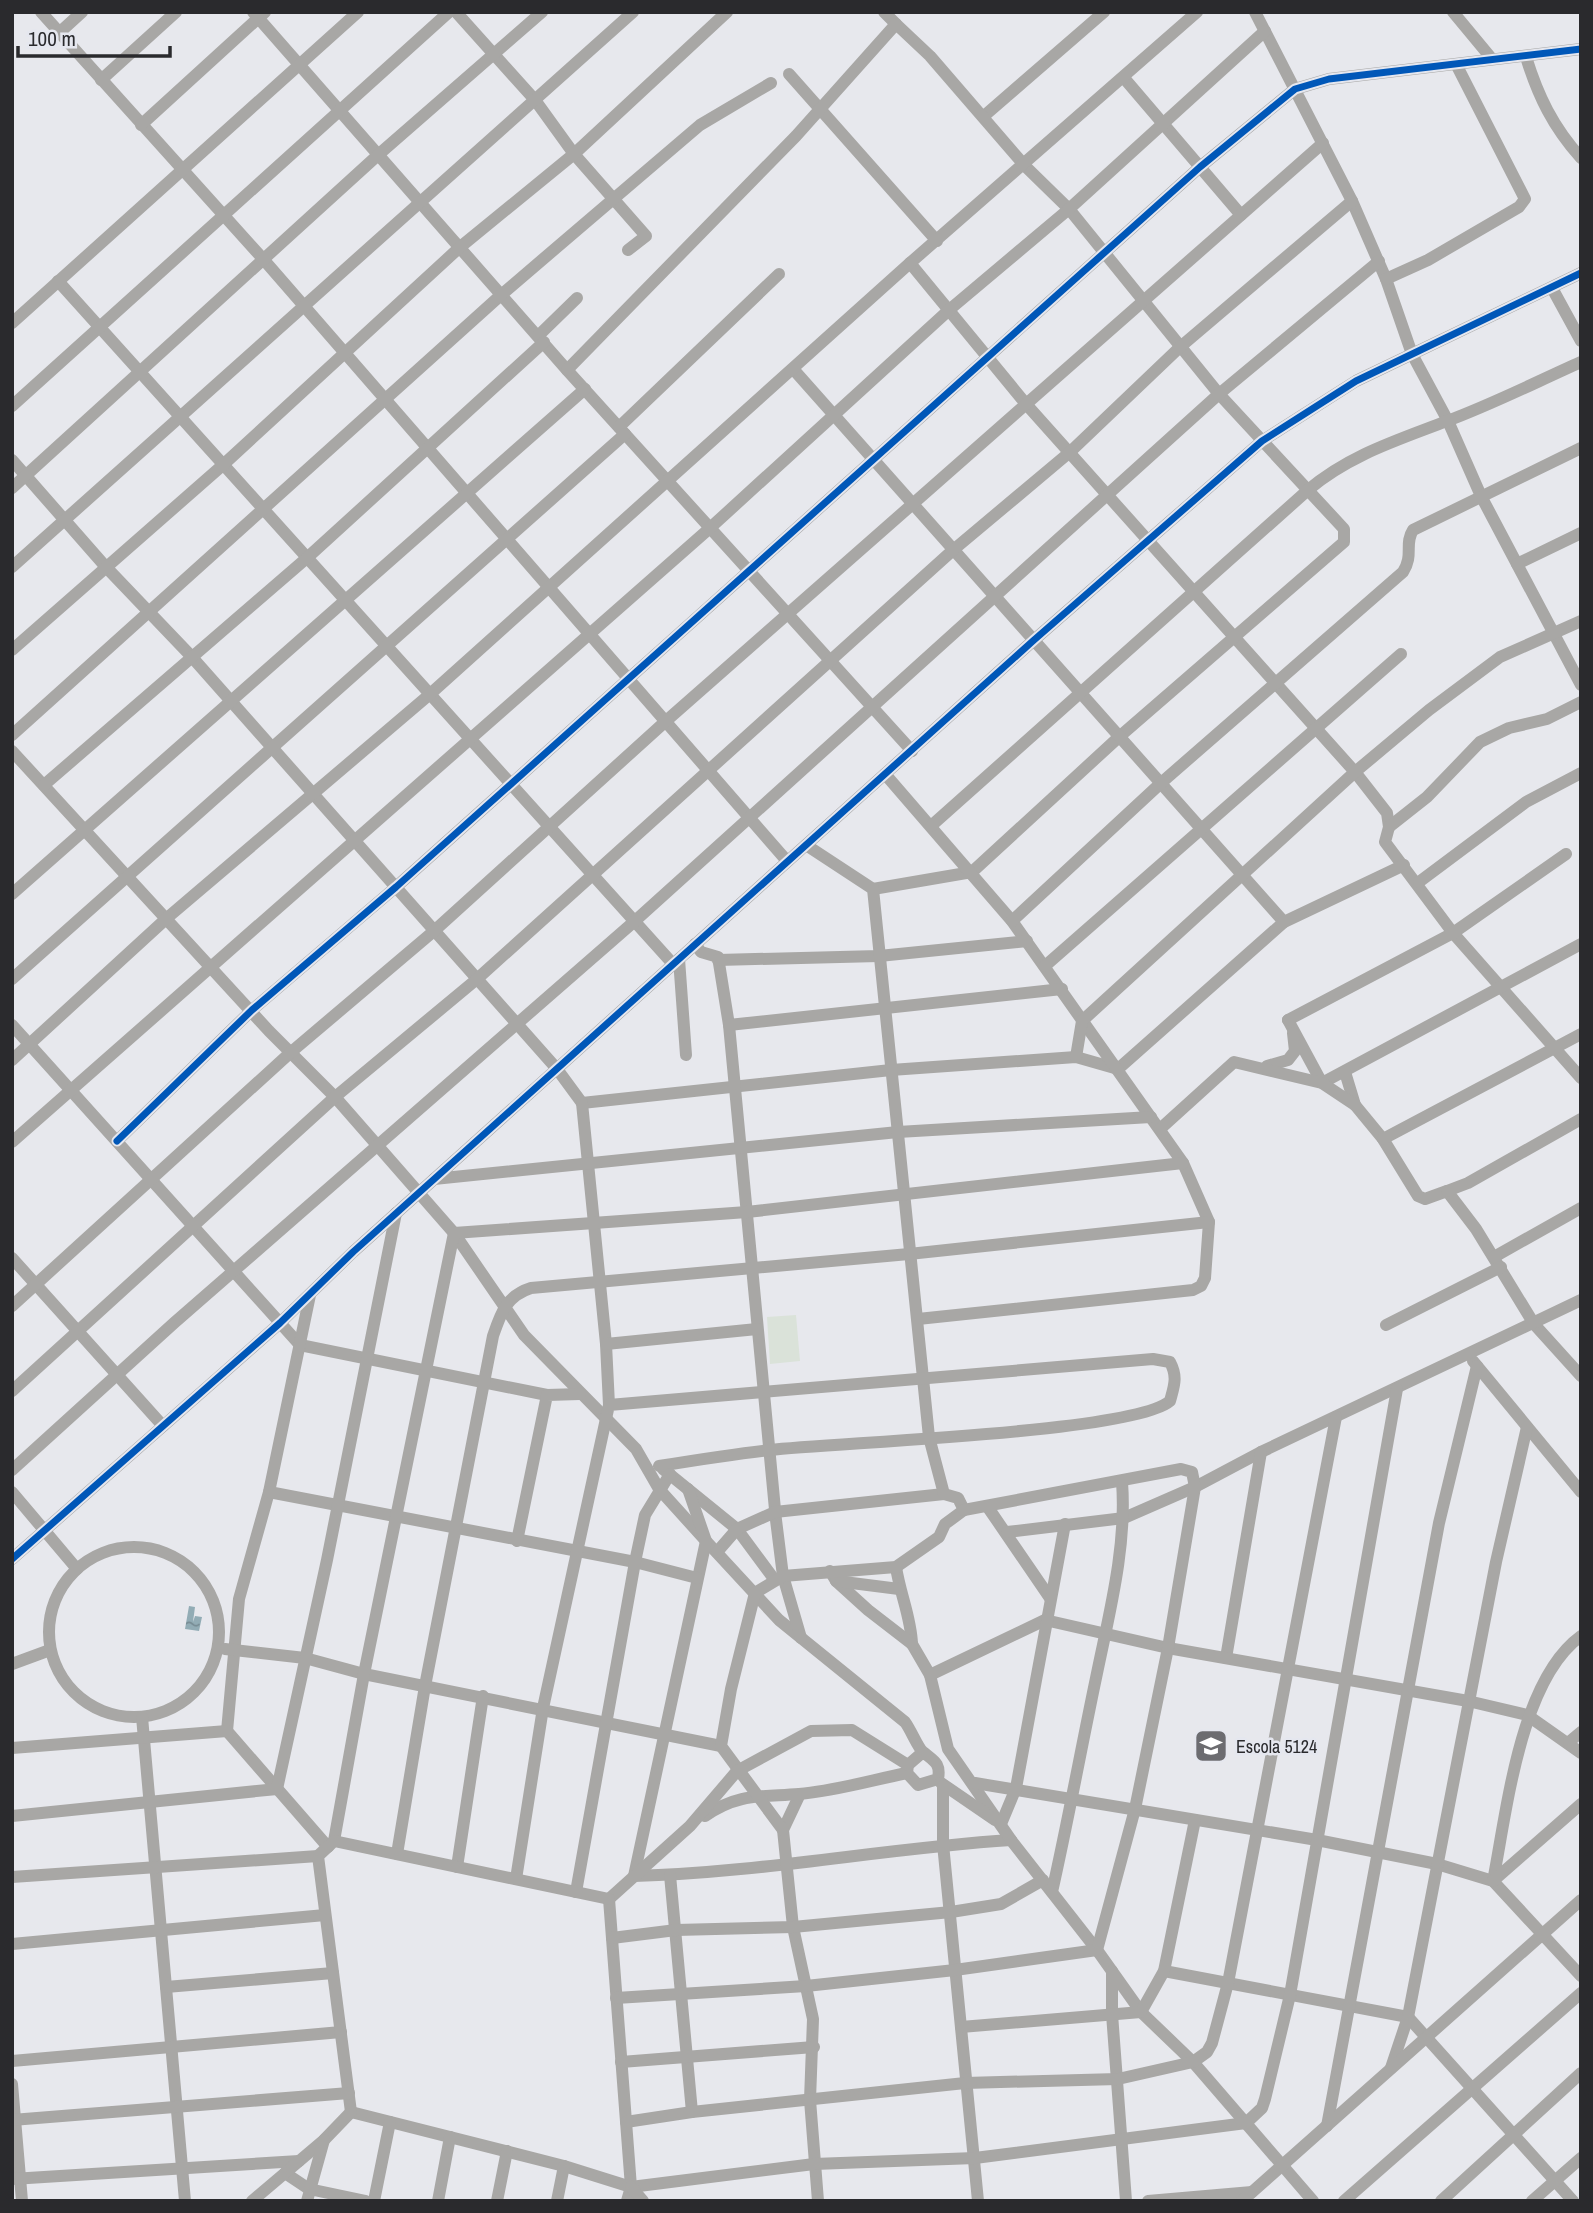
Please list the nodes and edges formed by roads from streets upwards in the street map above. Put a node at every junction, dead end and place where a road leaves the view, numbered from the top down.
1 (41, 12) edge
2 (82, 12) edge
3 (176, 12) edge
4 (358, 12) edge
5 (449, 12) edge
6 (456, 12) edge
7 (542, 12) edge
8 (633, 12) edge
9 (727, 12) edge
10 (884, 12) edge
11 (1104, 12) edge
12 (1197, 12) edge
13 (1255, 12) edge
14 (1453, 12) edge
15 (258, 14) edge
16 (896, 24) junction
17 (1265, 31) junction
18 (59, 33) junction
19 (1581, 49) edge
20 (494, 55) junction
21 (1526, 57) junction
22 (1492, 59) junction
23 (299, 64) junction
24 (1456, 64) junction
25 (789, 74) dead end
26 (1124, 78) junction
27 (101, 80) junction
28 (771, 83) dead end
29 (1295, 89) junction
30 (535, 100) junction
31 (818, 108) junction
32 (339, 110) junction
33 (984, 116) junction
34 (141, 125) junction
35 (1163, 126) junction
36 (1323, 142) junction
37 (574, 154) junction
38 (378, 155) junction
39 (1581, 158) edge
40 (1025, 166) junction
41 (1200, 167) junction
42 (181, 170) junction
43 (613, 200) junction
44 (1352, 201) junction
45 (421, 202) junction
46 (1069, 209) junction
47 (222, 215) junction
48 (1241, 215) junction
49 (937, 241) junction
50 (459, 247) junction
51 (628, 250) dead end
52 (1106, 252) junction
53 (264, 260) junction
54 (1378, 261) junction
55 (910, 263) junction
56 (1581, 273) edge
57 (779, 274) dead end
58 (1386, 279) junction
59 (58, 281) junction
60 (1552, 288) junction
61 (501, 295) junction
62 (577, 299) dead end
63 (1143, 300) junction
64 (305, 307) junction
65 (949, 310) junction
66 (12, 323) edge
67 (98, 326) junction
68 (541, 339) junction
69 (1581, 341) edge
70 (1179, 348) junction
71 (344, 352) junction
72 (1412, 354) junction
73 (989, 358) junction
74 (1581, 362) edge
75 (567, 370) junction
76 (794, 370) junction
77 (140, 372) junction
78 (585, 389) junction
79 (1219, 394) junction
80 (383, 398) junction
81 (1026, 404) junction
82 (12, 406) edge
83 (181, 415) junction
84 (834, 415) junction
85 (1448, 421) junction
86 (622, 430) junction
87 (1262, 441) junction
88 (427, 448) junction
89 (1581, 448) edge
90 (1070, 452) junction
91 (12, 460) edge
92 (872, 460) junction
93 (224, 464) junction
94 (27, 475) junction
95 (670, 482) junction
96 (12, 488) edge
97 (1308, 491) junction
98 (467, 492) junction
99 (1109, 494) junction
100 (1481, 496) junction
101 (913, 506) junction
102 (265, 508) junction
103 (66, 519) junction
104 (710, 527) junction
105 (1581, 533) edge
106 (508, 539) junction
107 (1149, 540) junction
108 (953, 551) junction
109 (308, 557) junction
110 (1517, 564) junction
111 (105, 566) junction
112 (12, 567) edge
113 (750, 572) junction
114 (550, 587) junction
115 (1194, 593) junction
116 (995, 597) junction
117 (346, 601) junction
118 (149, 610) junction
119 (787, 614) junction
120 (1581, 621) edge
121 (588, 632) junction
122 (1554, 635) junction
123 (1235, 639) junction
124 (1034, 640) junction
125 (384, 645) junction
126 (12, 650) edge
127 (1401, 654) dead end
128 (191, 656) junction
129 (829, 662) junction
130 (628, 677) junction
131 (1274, 682) junction
132 (1581, 685) edge
133 (1081, 694) junction
134 (429, 695) junction
135 (1581, 702) edge
136 (232, 703) junction
137 (872, 708) junction
138 (666, 721) junction
139 (1317, 730) junction
140 (12, 735) edge
141 (1119, 737) junction
142 (469, 739) junction
143 (271, 748) junction
144 (12, 751) edge
145 (912, 751) junction
146 (709, 771) junction
147 (1355, 772) junction
148 (1581, 773) edge
149 (885, 774) junction
150 (1161, 783) junction
151 (44, 785) junction
152 (510, 785) junction
153 (312, 792) junction
154 (750, 816) junction
155 (931, 825) junction
156 (550, 827) junction
157 (1389, 827) junction
158 (1201, 828) junction
159 (85, 830) junction
160 (355, 841) junction
161 (806, 845) junction
162 (1566, 854) dead end
163 (787, 861) junction
164 (1404, 865) junction
165 (972, 872) junction
166 (594, 873) junction
167 (1243, 874) junction
168 (126, 876) junction
169 (1419, 882) junction
170 (396, 887) junction
171 (873, 889) junction
172 (12, 894) edge
173 (167, 918) junction
174 (636, 920) junction
175 (1012, 921) junction
176 (1284, 922) junction
177 (434, 931) junction
178 (1454, 933) junction
179 (1027, 941) junction
180 (695, 944) junction
181 (1581, 944) edge
182 (879, 956) junction
183 (718, 960) junction
184 (676, 961) junction
185 (211, 965) junction
186 (1045, 966) junction
187 (12, 979) edge
188 (477, 979) junction
189 (1501, 985) junction
190 (1062, 989) junction
191 (885, 1007) junction
192 (252, 1010) junction
193 (1288, 1020) junction
194 (1082, 1021) junction
195 (12, 1025) edge
196 (518, 1025) junction
197 (729, 1026) junction
198 (1581, 1034) edge
199 (30, 1045) junction
200 (1557, 1047) junction
201 (290, 1053) junction
202 (686, 1055) dead end
203 (1076, 1057) junction
204 (12, 1060) edge
205 (1242, 1062) junction
206 (557, 1069) junction
207 (1118, 1069) junction
208 (891, 1070) junction
209 (1345, 1072) junction
210 (1581, 1078) edge
211 (1322, 1083) junction
212 (734, 1087) junction
213 (70, 1089) junction
214 (335, 1097) junction
215 (582, 1103) junction
216 (1354, 1105) junction
217 (1151, 1117) junction
218 (1581, 1119) edge
219 (1160, 1129) junction
220 (898, 1132) junction
221 (1383, 1139) junction
222 (117, 1141) junction
223 (12, 1142) edge
224 (377, 1146) junction
225 (740, 1146) junction
226 (589, 1163) junction
227 (1183, 1163) junction
228 (434, 1179) junction
229 (152, 1181) junction
230 (1447, 1191) junction
231 (418, 1194) junction
232 (904, 1196) junction
233 (1581, 1208) edge
234 (747, 1212) junction
235 (396, 1213) junction
236 (1209, 1222) junction
237 (595, 1224) junction
238 (193, 1227) junction
239 (454, 1233) junction
240 (909, 1254) junction
241 (12, 1258) edge
242 (1497, 1262) junction
243 (752, 1269) junction
244 (235, 1270) junction
245 (600, 1284) junction
246 (36, 1285) junction
247 (310, 1295) junction
248 (1581, 1300) edge
249 (504, 1305) junction
250 (12, 1306) edge
251 (918, 1319) junction
252 (280, 1323) junction
253 (1534, 1324) junction
254 (1386, 1325) dead end
255 (757, 1329) junction
256 (78, 1330) junction
257 (606, 1344) junction
258 (300, 1345) junction
259 (366, 1359) junction
260 (1472, 1361) junction
261 (425, 1371) junction
262 (119, 1374) junction
263 (1581, 1376) edge
264 (923, 1377) junction
265 (484, 1383) junction
266 (1397, 1389) junction
267 (12, 1391) edge
268 (764, 1392) junction
269 (580, 1394) junction
270 (547, 1395) junction
271 (609, 1405) junction
272 (1336, 1417) junction
273 (604, 1419) junction
274 (163, 1426) junction
275 (1527, 1427) junction
276 (929, 1437) junction
277 (636, 1449) junction
278 (769, 1450) junction
279 (1261, 1452) junction
280 (659, 1466) junction
281 (12, 1469) edge
282 (670, 1474) junction
283 (1122, 1482) junction
284 (1195, 1487) junction
285 (659, 1489) junction
286 (688, 1489) junction
287 (12, 1492) edge
288 (268, 1492) junction
289 (1581, 1492) edge
290 (944, 1494) junction
291 (338, 1506) junction
292 (988, 1506) junction
293 (964, 1510) junction
294 (775, 1512) junction
295 (395, 1518) junction
296 (1124, 1518) junction
297 (1065, 1524) junction
298 (458, 1529) junction
299 (737, 1529) junction
300 (45, 1530) junction
301 (1007, 1532) junction
302 (517, 1541) junction
303 (706, 1541) junction
304 (576, 1552) junction
305 (717, 1552) junction
306 (12, 1559) edge
307 (635, 1562) junction
308 (896, 1567) junction
309 (77, 1569) junction
310 (833, 1576) junction
311 (778, 1577) junction
312 (697, 1578) junction
313 (899, 1589) junction
314 (755, 1593) junction
315 (1050, 1598) junction
316 (1045, 1620) junction
317 (1104, 1634) junction
318 (1581, 1636) edge
319 (801, 1639) junction
320 (912, 1644) junction
321 (1168, 1648) junction
322 (218, 1649) junction
323 (50, 1650) junction
324 (233, 1650) junction
325 (305, 1658) junction
326 (1226, 1658) junction
327 (12, 1664) edge
328 (1286, 1670) junction
329 (364, 1674) junction
330 (930, 1675) junction
331 (1348, 1679) junction
332 (425, 1686) junction
333 (1408, 1691) junction
334 (483, 1696) junction
335 (1468, 1701) junction
336 (543, 1707) junction
337 (1527, 1715) junction
338 (142, 1717) junction
339 (605, 1721) junction
340 (227, 1731) junction
341 (1581, 1732) edge
342 (664, 1735) junction
343 (143, 1738) junction
344 (1569, 1742) junction
345 (721, 1746) junction
346 (12, 1748) edge
347 (923, 1752) junction
348 (1581, 1753) edge
349 (908, 1769) junction
350 (737, 1771) junction
351 (940, 1782) junction
352 (975, 1783) junction
353 (1016, 1788) junction
354 (277, 1789) junction
355 (756, 1794) junction
356 (800, 1794) junction
357 (1074, 1797) junction
358 (149, 1804) junction
359 (1581, 1804) edge
360 (1135, 1809) junction
361 (12, 1816) edge
362 (1195, 1820) junction
363 (1001, 1824) junction
364 (690, 1826) junction
365 (783, 1830) junction
366 (1256, 1830) junction
367 (1011, 1840) junction
368 (1317, 1840) junction
369 (331, 1844) junction
370 (943, 1844) junction
371 (397, 1854) junction
372 (1377, 1854) junction
373 (318, 1856) junction
374 (787, 1864) junction
375 (1437, 1864) junction
376 (156, 1866) junction
377 (457, 1867) junction
378 (670, 1875) junction
379 (634, 1876) junction
380 (12, 1877) edge
381 (516, 1879) junction
382 (1044, 1880) junction
383 (1493, 1881) junction
384 (576, 1892) junction
385 (1052, 1892) junction
386 (609, 1899) junction
387 (1581, 1900) edge
388 (951, 1912) junction
389 (325, 1915) junction
390 (793, 1927) junction
391 (676, 1930) junction
392 (161, 1931) junction
393 (1541, 1936) junction
394 (612, 1938) junction
395 (12, 1944) edge
396 (1097, 1950) junction
397 (955, 1970) junction
398 (1112, 1971) junction
399 (1164, 1971) junction
400 (333, 1973) junction
401 (1581, 1976) edge
402 (1228, 1983) junction
403 (806, 1986) junction
404 (166, 1987) junction
405 (681, 1992) junction
406 (1581, 1993) edge
407 (1290, 1995) junction
408 (617, 1998) junction
409 (1349, 2006) junction
410 (1140, 2012) junction
411 (1112, 2014) junction
412 (1408, 2017) junction
413 (961, 2027) junction
414 (341, 2032) junction
415 (1426, 2038) junction
416 (172, 2047) junction
417 (814, 2047) junction
418 (687, 2055) junction
419 (12, 2061) edge
420 (621, 2062) junction
421 (1194, 2062) junction
422 (1391, 2068) junction
423 (1581, 2073) edge
424 (1118, 2079) junction
425 (965, 2083) junction
426 (12, 2084) edge
427 (1473, 2089) junction
428 (349, 2093) junction
429 (810, 2099) junction
430 (178, 2108) junction
431 (351, 2112) junction
432 (692, 2112) junction
433 (14, 2120) edge
434 (390, 2122) junction
435 (626, 2122) junction
436 (1245, 2123) junction
437 (1326, 2126) junction
438 (1514, 2134) junction
439 (450, 2137) junction
440 (324, 2140) junction
441 (1122, 2141) junction
442 (508, 2151) junction
443 (975, 2158) junction
444 (1581, 2158) edge
445 (299, 2161) junction
446 (814, 2164) junction
447 (1282, 2165) junction
448 (564, 2166) junction
449 (184, 2168) junction
450 (285, 2173) junction
451 (16, 2179) edge
452 (1555, 2181) junction
453 (631, 2187) junction
454 (308, 2195) edge
455 (1247, 2197) edge
456 (22, 2201) edge
457 (185, 2201) edge
458 (252, 2201) edge
459 (366, 2201) edge
460 (374, 2201) edge
461 (438, 2201) edge
462 (497, 2201) edge
463 (557, 2201) edge
464 (627, 2201) edge
465 (643, 2201) edge
466 (818, 2201) edge
467 (978, 2201) edge
468 (1126, 2201) edge
469 (1148, 2201) edge
470 (1313, 2201) edge
471 (1344, 2201) edge
472 (1441, 2201) edge
473 (1532, 2201) edge
474 (1573, 2201) edge

1 - 18 street
2 - 18 street
3 - 27 street
4 - 23 street
5 - 32 street
6 - 20 street
7 - 20 street
8 - 30 street
9 - 37 street
10 - 16 street
11 - 33 street
12 - 26 street
13 - 17 street
14 - 22 street
15 - 23 street
15 - 34 street
16 - 31 street
16 - 33 street
17 - 29 street
17 - 35 street
18 - 27 street
19 - 21 street
20 - 30 street
20 - 38 street
21 - 22 street
21 - 39 street
22 - 24 street
23 - 32 street
23 - 42 street
24 - 29 street
24 - 58 street
25 - 31 street
26 - 35 street
26 - 40 street
27 - 34 street
28 - 43 street
29 - 36 street
29 - 41 street
30 - 37 street
30 - 45 street
31 - 49 street
31 - 75 street
32 - 38 street
32 - 47 street
33 - 40 street
34 - 42 street
35 - 41 street
35 - 46 street
36 - 44 street
36 - 48 street
37 - 43 street
37 - 50 street
38 - 45 street
38 - 53 street
40 - 46 street
40 - 49 street
41 - 48 street
41 - 52 street
42 - 47 street
42 - 59 street
43 - 51 street
43 - 61 street
44 - 54 street
44 - 70 street
45 - 50 street
45 - 64 street
46 - 52 street
46 - 65 street
47 - 53 street
47 - 67 street
48 - 63 street
49 - 55 street
50 - 61 street
50 - 71 street
52 - 63 street
52 - 73 street
53 - 64 street
53 - 77 street
54 - 58 street
54 - 79 street
55 - 65 street
55 - 76 street
56 - 60 street
57 - 86 street
58 - 72 street
59 - 66 street
59 - 67 street
60 - 69 street
60 - 72 street
61 - 68 street
61 - 80 street
62 - 68 street
63 - 70 street
63 - 81 street
64 - 71 street
64 - 83 street
65 - 73 street
65 - 84 street
67 - 77 street
67 - 82 street
68 - 75 street
68 - 88 street
70 - 79 street
70 - 90 street
71 - 80 street
71 - 93 street
72 - 85 street
72 - 87 street
73 - 81 street
73 - 92 street
74 - 85 street
75 - 78 street
76 - 84 street
76 - 95 street
77 - 83 street
77 - 94 street
78 - 86 street
78 - 98 street
79 - 87 street
79 - 99 street
80 - 88 street
80 - 102 street
81 - 90 street
81 - 101 street
83 - 93 street
83 - 103 street
84 - 92 street
84 - 104 street
85 - 97 street
85 - 100 street
86 - 95 street
86 - 106 street
87 - 97 street
87 - 107 street
88 - 98 street
88 - 109 street
89 - 100 street
90 - 99 street
90 - 108 street
91 - 94 street
92 - 101 street
92 - 113 street
93 - 102 street
93 - 111 street
94 - 96 street
94 - 103 street
95 - 104 street
95 - 114 street
97 - 115 street
97 - 123 street
98 - 106 street
98 - 117 street
99 - 107 street
99 - 116 street
100 - 110 street
100 - 131 street
101 - 108 street
101 - 119 street
102 - 109 street
102 - 118 street
103 - 111 street
103 - 112 street
104 - 113 street
104 - 121 street
105 - 110 street
106 - 114 street
106 - 125 street
107 - 115 street
107 - 124 street
108 - 116 street
108 - 129 street
109 - 117 street
109 - 128 street
110 - 122 street
111 - 118 street
111 - 126 street
113 - 119 street
113 - 130 street
114 - 121 street
114 - 134 street
115 - 123 street
115 - 133 street
116 - 124 street
116 - 137 street
117 - 125 street
117 - 136 street
118 - 128 street
118 - 140 street
119 - 129 street
119 - 138 street
120 - 122 street
121 - 130 street
121 - 142 street
122 - 132 street
122 - 147 street
123 - 131 street
123 - 141 street
124 - 133 street
124 - 145 street
125 - 134 street
125 - 143 street
127 - 139 street
128 - 136 street
128 - 151 street
129 - 137 street
129 - 146 street
130 - 138 street
130 - 152 street
131 - 139 street
131 - 150 street
133 - 141 street
133 - 155 street
134 - 142 street
134 - 153 street
135 - 157 street
136 - 143 street
136 - 159 street
137 - 145 street
137 - 154 street
138 - 146 street
138 - 156 street
139 - 147 street
139 - 158 street
141 - 150 street
141 - 165 street
142 - 152 street
142 - 160 street
143 - 153 street
143 - 168 street
144 - 151 street
145 - 149 street
146 - 154 street
146 - 166 street
147 - 157 street
147 - 167 street
148 - 169 street
149 - 155 street
149 - 161 street
150 - 158 street
150 - 175 street
151 - 159 street
152 - 156 street
152 - 170 street
153 - 160 street
153 - 173 street
154 - 163 street
154 - 174 street
155 - 165 street
156 - 166 street
156 - 177 street
157 - 164 street
158 - 167 street
158 - 186 street
159 - 168 street
159 - 172 street
160 - 170 street
160 - 185 street
161 - 163 street
161 - 171 street
162 - 178 street
163 - 180 street
164 - 169 street
164 - 176 street
165 - 171 street
165 - 175 street
166 - 174 street
166 - 188 street
167 - 176 street
167 - 194 street
168 - 173 street
168 - 187 street
169 - 178 street
170 - 177 street
170 - 192 street
171 - 182 street
173 - 185 street
173 - 199 street
174 - 184 street
174 - 196 street
175 - 179 street
176 - 207 street
177 - 188 street
177 - 201 street
178 - 189 street
178 - 193 street
179 - 182 street
179 - 186 street
180 - 183 street
180 - 184 street
181 - 189 street
182 - 183 street
182 - 191 street
183 - 197 street
184 - 202 street
184 - 206 street
185 - 192 street
185 - 213 street
186 - 190 street
188 - 196 street
188 - 214 street
189 - 200 street
189 - 209 street
190 - 191 street
190 - 194 street
191 - 197 street
191 - 208 street
192 - 201 street
192 - 222 street
193 - 205 street
193 - 211 street
194 - 203 street
194 - 207 street
195 - 199 street
196 - 206 street
196 - 224 street
197 - 212 street
198 - 200 street
199 - 204 street
199 - 213 street
200 - 210 street
200 - 221 street
201 - 214 street
201 - 229 street
203 - 207 street
203 - 208 street
205 - 211 street
205 - 219 street
206 - 215 street
206 - 228 street
207 - 217 street
208 - 212 street
208 - 220 street
209 - 211 street
209 - 216 street
211 - 216 street
212 - 215 street
212 - 225 street
213 - 222 street
213 - 223 street
214 - 224 street
214 - 238 street
215 - 226 street
216 - 221 street
217 - 219 street
217 - 220 street
218 - 230 street
219 - 227 street
220 - 225 street
220 - 232 street
221 - 230 street
222 - 229 street
224 - 231 street
224 - 244 street
225 - 226 street
225 - 234 street
226 - 228 street
226 - 237 street
227 - 232 street
227 - 236 street
228 - 231 street
229 - 238 street
229 - 246 street
230 - 242 street
231 - 235 street
231 - 239 street
232 - 234 street
232 - 240 street
233 - 242 street
234 - 237 street
234 - 243 street
235 - 247 street
235 - 259 street
236 - 240 street
236 - 251 street
237 - 239 street
237 - 245 street
238 - 244 street
238 - 256 street
239 - 249 street
239 - 261 street
240 - 243 street
240 - 251 street
241 - 246 street
242 - 253 street
242 - 254 street
243 - 245 street
243 - 255 street
244 - 252 street
244 - 262 street
245 - 249 street
245 - 257 street
246 - 250 street
246 - 256 street
247 - 252 street
247 - 258 street
248 - 253 street
249 - 265 street
249 - 269 street
251 - 264 street
252 - 258 street
252 - 274 street
253 - 260 street
253 - 263 street
255 - 257 street
255 - 268 street
256 - 262 street
256 - 267 street
257 - 271 street
258 - 259 street
258 - 288 street
259 - 261 street
259 - 291 street
260 - 266 street
260 - 275 street
260 - 333 street
261 - 265 street
261 - 295 street
262 - 274 street
262 - 281 street
264 - 268 street
264 - 276 street
264 - 276 street
265 - 270 street
265 - 298 street
266 - 272 street
266 - 331 street
268 - 271 street
268 - 278 street
269 - 270 street
269 - 273 street
270 - 302 street
271 - 273 street
272 - 279 street
272 - 328 street
273 - 277 street
273 - 304 street
274 - 300 street
275 - 289 street
275 - 335 street
276 - 278 street
276 - 290 street
277 - 280 street
277 - 285 street
278 - 280 street
278 - 294 street
279 - 284 street
279 - 326 street
280 - 282 street
282 - 285 street
282 - 286 street
283 - 284 street
283 - 292 street
283 - 296 street
284 - 296 street
284 - 321 street
285 - 303 street
285 - 307 street
286 - 299 street
286 - 303 street
287 - 300 street
288 - 291 street
288 - 324 street
290 - 293 street
290 - 294 street
291 - 295 street
291 - 325 street
292 - 293 street
292 - 301 street
293 - 308 street
294 - 299 street
294 - 311 street
295 - 298 street
295 - 329 street
296 - 297 street
296 - 317 street
297 - 301 street
297 - 315 street
298 - 302 street
298 - 332 street
299 - 305 street
299 - 311 street
300 - 306 street
300 - 309 street
301 - 315 street
302 - 304 street
303 - 305 street
303 - 312 street
304 - 307 street
304 - 336 street
305 - 314 street
307 - 312 street
307 - 339 street
308 - 310 street
308 - 313 street
309 - 322 street
309 - 323 street
310 - 311 street
310 - 313 street
310 - 320 street
311 - 314 street
311 - 319 street
312 - 342 street
313 - 320 street
314 - 319 street
314 - 345 street
315 - 316 street
316 - 317 street
316 - 330 street
316 - 353 street
317 - 321 street
317 - 357 street
318 - 337 street
319 - 347 street
320 - 330 street
321 - 326 street
321 - 360 street
322 - 324 street
322 - 338 street
323 - 327 street
323 - 338 street
324 - 325 street
324 - 340 street
325 - 329 street
325 - 354 street
326 - 328 street
328 - 331 street
328 - 366 street
329 - 332 street
329 - 369 street
330 - 352 street
331 - 333 street
331 - 368 street
332 - 334 street
332 - 371 street
333 - 335 street
333 - 372 street
334 - 336 street
334 - 377 street
335 - 337 street
335 - 375 street
336 - 339 street
336 - 381 street
337 - 344 street
337 - 383 street
338 - 343 street
339 - 342 street
339 - 384 street
340 - 343 street
340 - 354 street
341 - 344 street
342 - 345 street
342 - 379 street
343 - 346 street
343 - 358 street
344 - 348 street
345 - 350 street
347 - 349 street
347 - 351 street
349 - 350 street
349 - 351 street
349 - 356 street
350 - 355 street
350 - 364 street
351 - 363 street
351 - 370 street
352 - 353 street
352 - 363 street
353 - 357 street
353 - 363 street
354 - 358 street
354 - 369 street
355 - 356 street
355 - 364 street
355 - 365 street
356 - 365 street
357 - 360 street
357 - 385 street
358 - 361 street
358 - 376 street
359 - 383 street
360 - 362 street
360 - 396 street
362 - 366 street
362 - 399 street
363 - 367 street
364 - 379 street
365 - 374 street
366 - 368 street
366 - 402 street
367 - 370 street
367 - 382 street
368 - 372 street
368 - 407 street
369 - 371 street
369 - 373 street
370 - 374 street
370 - 388 street
371 - 377 street
372 - 375 street
372 - 409 street
373 - 376 street
373 - 389 street
374 - 378 street
374 - 390 street
375 - 383 street
375 - 412 street
376 - 380 street
376 - 392 street
377 - 381 street
378 - 379 street
378 - 391 street
379 - 386 street
381 - 384 street
382 - 385 street
382 - 388 street
383 - 393 street
384 - 386 street
385 - 396 street
386 - 394 street
387 - 393 street
388 - 390 street
388 - 397 street
389 - 392 street
389 - 400 street
390 - 391 street
390 - 403 street
391 - 394 street
391 - 405 street
392 - 395 street
392 - 404 street
393 - 401 street
393 - 415 street
394 - 408 street
396 - 397 street
396 - 398 street
397 - 403 street
397 - 413 street
398 - 410 street
398 - 411 street
399 - 402 street
399 - 410 street
400 - 404 street
400 - 414 street
402 - 407 street
402 - 421 street
403 - 405 street
403 - 417 street
404 - 416 street
405 - 408 street
405 - 418 street
406 - 427 street
407 - 409 street
407 - 436 street
408 - 420 street
409 - 412 street
409 - 437 street
410 - 411 street
410 - 421 street
411 - 413 street
411 - 424 street
412 - 415 street
412 - 422 street
413 - 425 street
414 - 416 street
414 - 428 street
415 - 422 street
415 - 427 street
416 - 419 street
416 - 430 street
417 - 418 street
417 - 429 street
418 - 420 street
418 - 432 street
420 - 435 street
421 - 424 street
421 - 436 street
422 - 437 street
423 - 438 street
424 - 425 street
424 - 441 street
425 - 429 street
425 - 443 street
426 - 433 street
427 - 438 street
427 - 471 street
428 - 430 street
428 - 431 street
429 - 432 street
429 - 446 street
430 - 433 street
430 - 449 street
431 - 434 street
431 - 440 street
432 - 435 street
433 - 451 street
434 - 439 street
434 - 460 street
435 - 453 street
436 - 441 street
436 - 447 street
437 - 447 street
438 - 452 street
438 - 472 street
439 - 442 street
439 - 461 street
440 - 445 street
440 - 454 street
441 - 443 street
441 - 468 street
442 - 448 street
442 - 462 street
443 - 446 street
443 - 467 street
444 - 452 street
445 - 449 street
445 - 450 street
446 - 453 street
446 - 466 street
447 - 455 street
447 - 470 street
448 - 453 street
448 - 463 street
449 - 451 street
449 - 457 street
450 - 454 street
450 - 458 street
451 - 456 street
452 - 473 street
452 - 474 street
453 - 464 street
453 - 465 street
454 - 459 street
455 - 469 street

